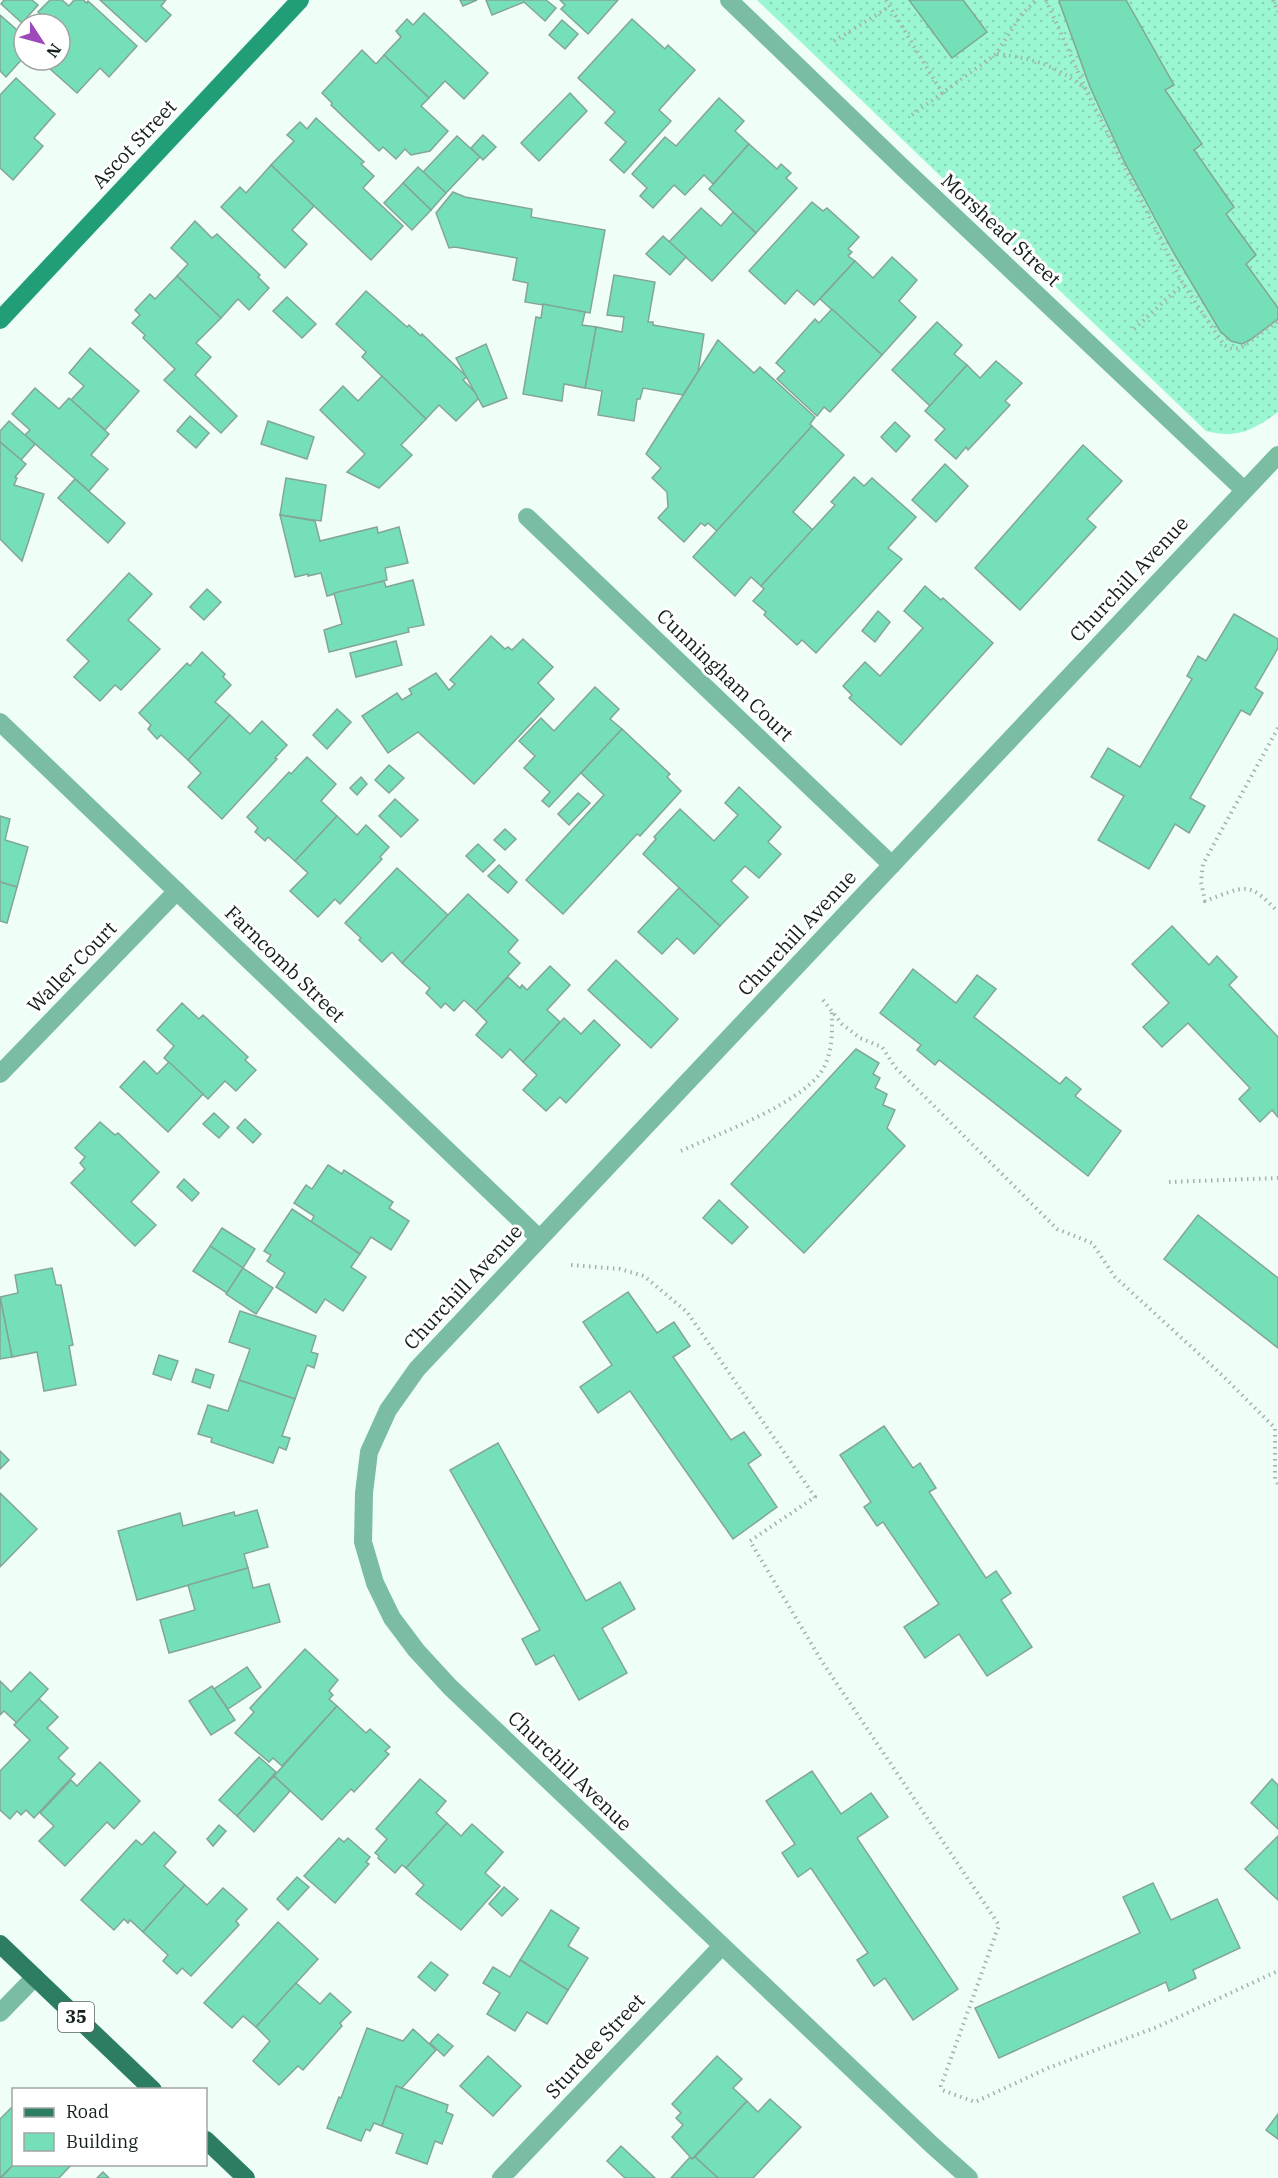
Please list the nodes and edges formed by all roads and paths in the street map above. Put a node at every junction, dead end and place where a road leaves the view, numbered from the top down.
1 (300, 0) edge
2 (729, 0) edge
3 (886, 0) edge
4 (1036, 0) edge
5 (1046, 0) edge
6 (1273, 0) edge
7 (889, 7) junction
8 (1278, 12) edge
9 (834, 40) dead end
10 (996, 54) junction
11 (1086, 90) junction
12 (943, 94) junction
13 (912, 115) dead end
14 (1183, 284) junction
15 (0, 320) edge
16 (1278, 321) edge
17 (1134, 329) dead end
18 (1278, 455) edge
19 (1244, 490) junction
20 (527, 517) dead end
21 (0, 722) edge
22 (1278, 728) edge
23 (892, 865) junction
24 (177, 891) junction
25 (1278, 912) edge
26 (824, 1000) dead end
27 (832, 1010) junction
28 (0, 1074) edge
29 (681, 1151) dead end
30 (1278, 1178) edge
31 (1169, 1182) dead end
32 (539, 1238) junction
33 (572, 1265) dead end
34 (1278, 1484) edge
35 (0, 1944) edge
36 (722, 1946) junction
37 (1278, 1971) edge
38 (34, 1977) junction
39 (0, 2013) edge
40 (151, 2088) edge
41 (207, 2141) edge
42 (246, 2178) edge
43 (501, 2178) edge
44 (969, 2178) edge

1 - 15 street, Ascot Street
2 - 19 street, Morshead Street
3 - 7 path
4 - 10 path
5 - 11 path
6 - 8 path
7 - 9 path
7 - 12 path
10 - 11 path
10 - 12 path
11 - 14 path
12 - 13 path
14 - 16 path
14 - 17 path
18 - 19 street, Churchill Avenue
19 - 23 street, Churchill Avenue
20 - 23 street, Cunningham Court
21 - 24 street, Farncomb Street
22 - 25 path
23 - 32 street, Churchill Avenue
24 - 28 street, Waller Court
24 - 32 street, Farncomb Street
26 - 27 path
27 - 29 path
27 - 34 path
30 - 31 path
32 - 36 street, Churchill Avenue
33 - 37 path
35 - 38 main road, 35
36 - 43 street, Sturdee Street
36 - 44 street, Churchill Avenue
38 - 39 street
38 - 40 main road, 35
41 - 42 main road

